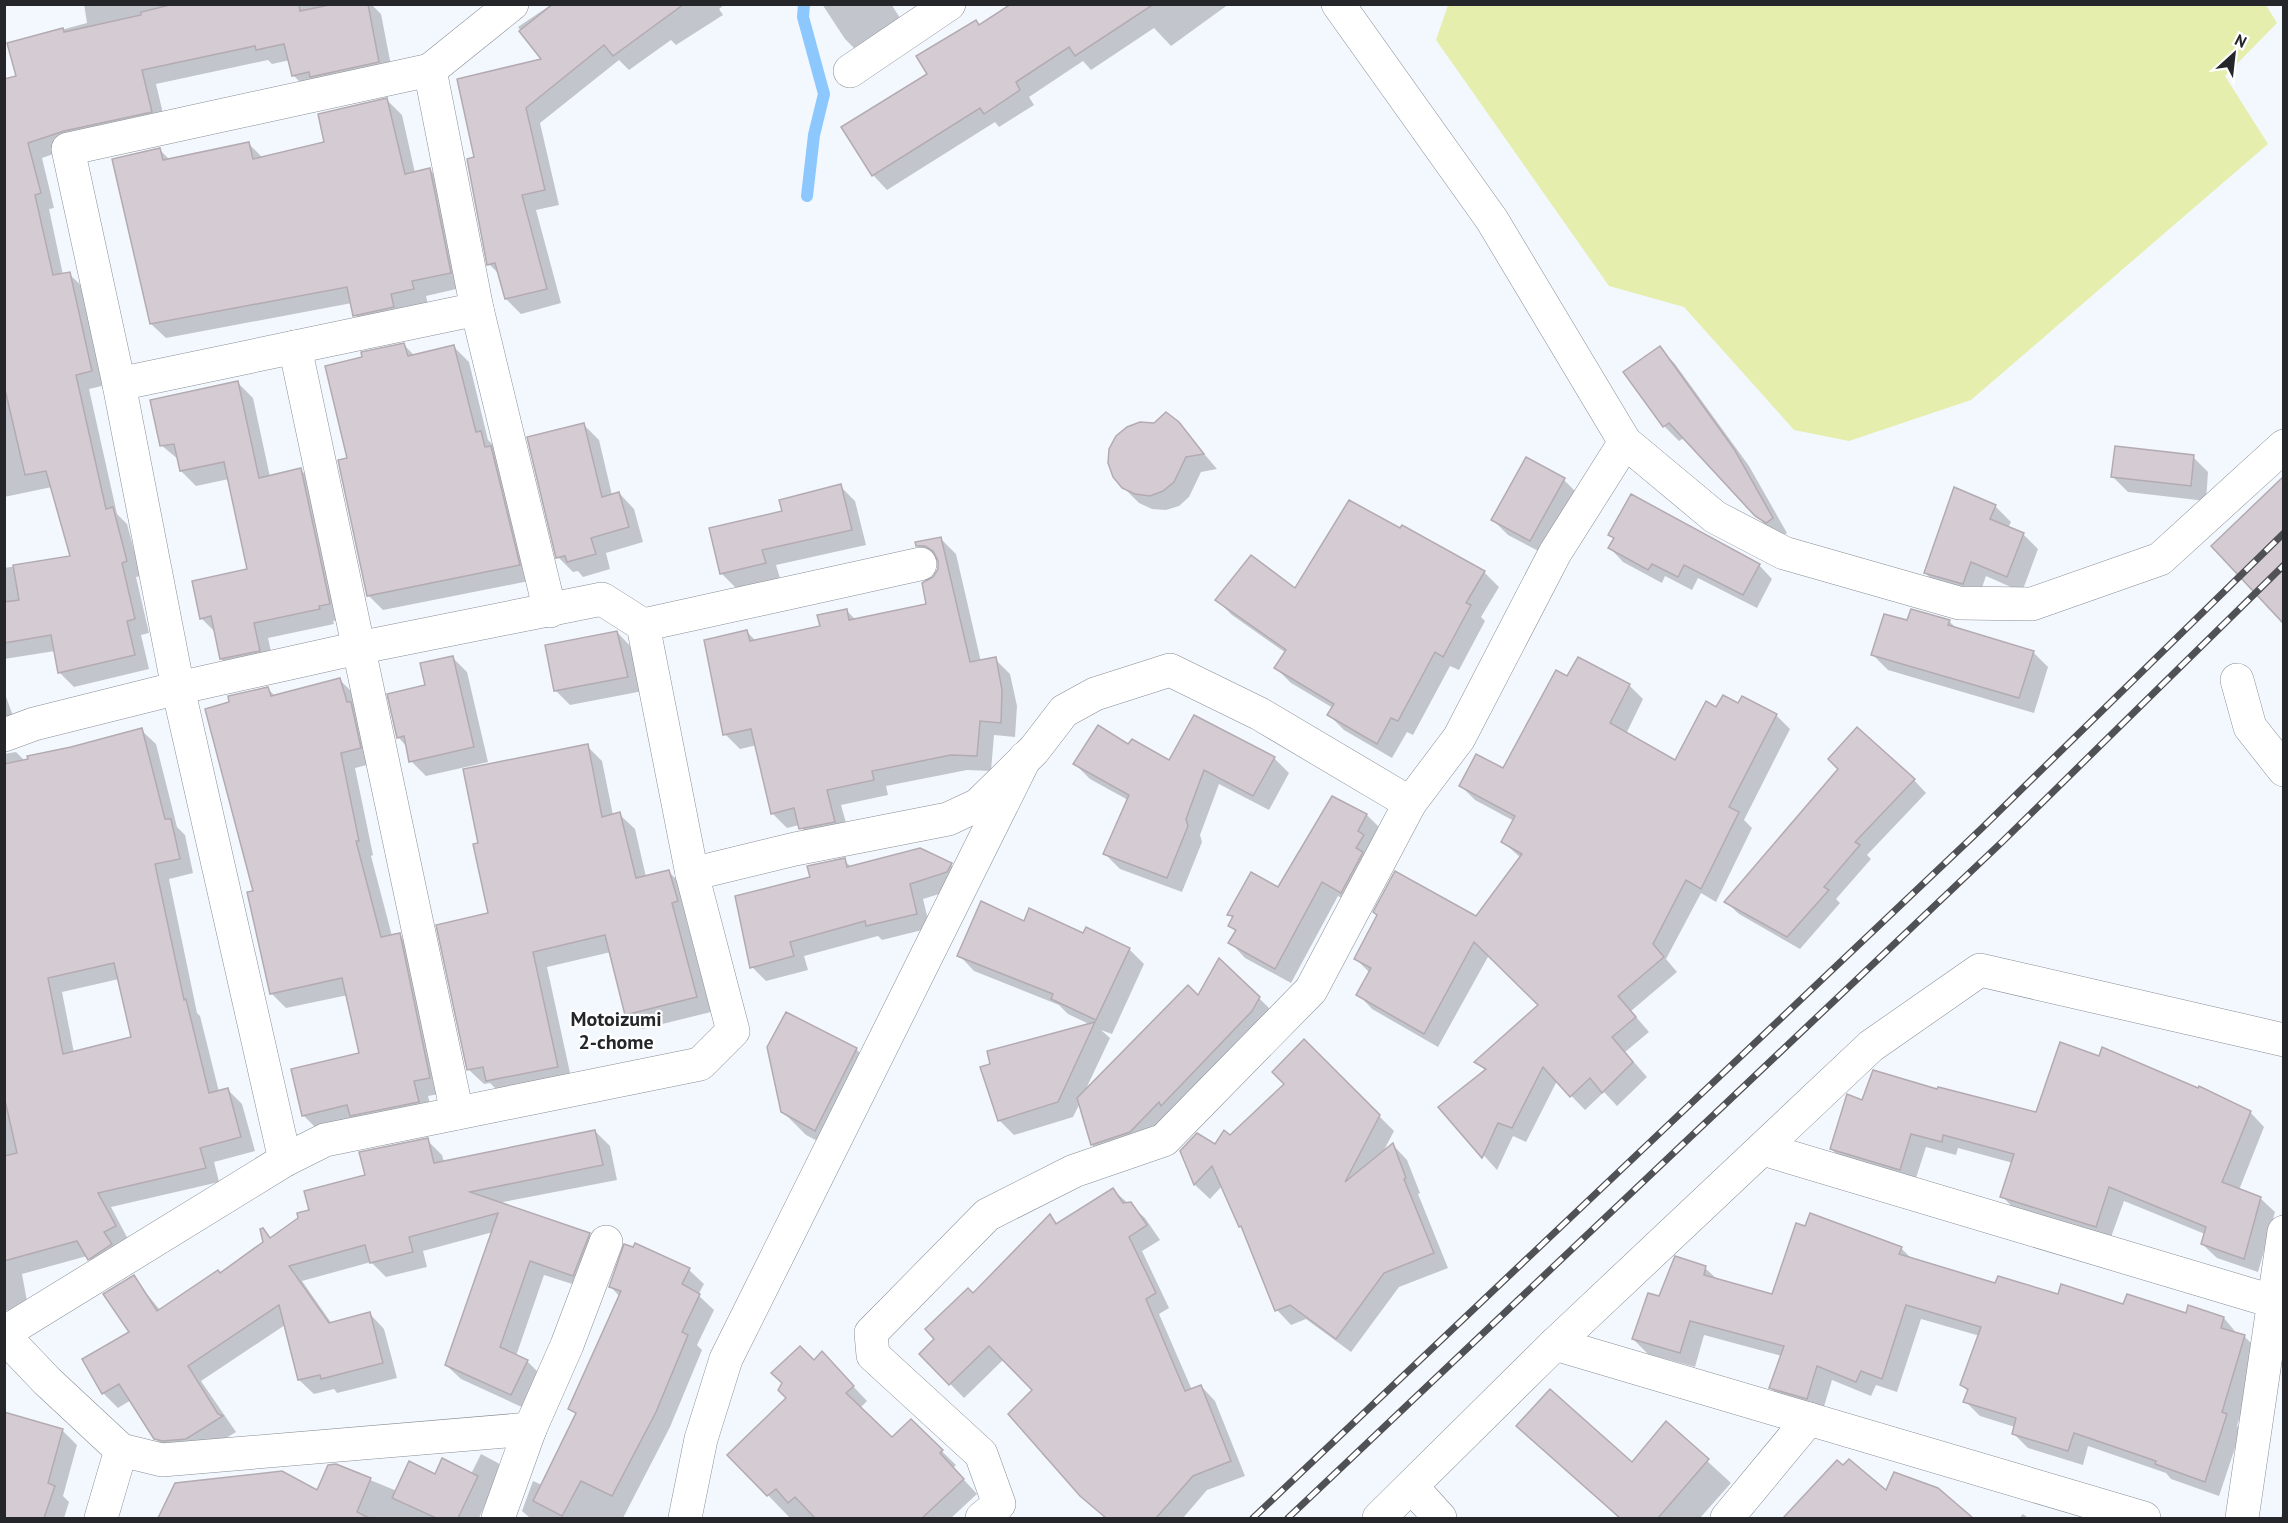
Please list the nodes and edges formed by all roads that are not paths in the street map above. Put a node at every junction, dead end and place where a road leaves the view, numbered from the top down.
1 (512, 4) edge
2 (949, 4) edge
3 (1338, 4) edge
4 (430, 69) junction
5 (850, 71) dead end
6 (477, 309) junction
7 (295, 347) junction
8 (119, 384) junction
9 (1625, 442) junction
10 (2283, 446) edge
11 (920, 564) dead end
12 (550, 611) junction
13 (643, 625) junction
14 (358, 648) junction
15 (2237, 680) dead end
16 (178, 688) junction
17 (4, 735) edge
18 (1025, 758) junction
19 (2283, 770) edge
20 (1410, 803) junction
21 (692, 874) junction
22 (2283, 1040) edge
23 (457, 1113) junction
24 (1763, 1149) junction
25 (285, 1160) junction
26 (2283, 1232) edge
27 (606, 1242) dead end
28 (2275, 1302) junction
29 (4, 1334) edge
30 (1555, 1344) junction
31 (1809, 1419) junction
32 (530, 1429) junction
33 (121, 1450) junction
34 (1412, 1487) junction
35 (2105, 1513) edge
36 (101, 1518) edge
37 (498, 1518) edge
38 (685, 1518) edge
39 (982, 1518) edge
40 (1379, 1518) edge
41 (1440, 1518) edge
42 (1727, 1518) edge
43 (2144, 1518) edge
44 (2242, 1518) edge

1 - 4 street
2 - 5 street
3 - 9 street
4 - 6 street
4 - 8 street
6 - 7 street
6 - 12 street
7 - 8 street
7 - 14 street
8 - 16 street
9 - 10 street
9 - 20 street
11 - 13 street
12 - 13 street
12 - 14 street
13 - 21 street
14 - 16 street
14 - 23 street
15 - 19 street
16 - 17 street
16 - 25 street
18 - 20 street
18 - 21 street
18 - 38 street
20 - 39 street
21 - 23 street
22 - 24 street
23 - 25 street
24 - 28 street
24 - 30 street
25 - 29 street
26 - 28 street
27 - 32 street
28 - 44 street
29 - 33 street
30 - 31 street
30 - 34 street
31 - 35 street
31 - 42 street
32 - 33 street
32 - 37 street
33 - 36 street
34 - 40 street
34 - 41 street
35 - 43 street

